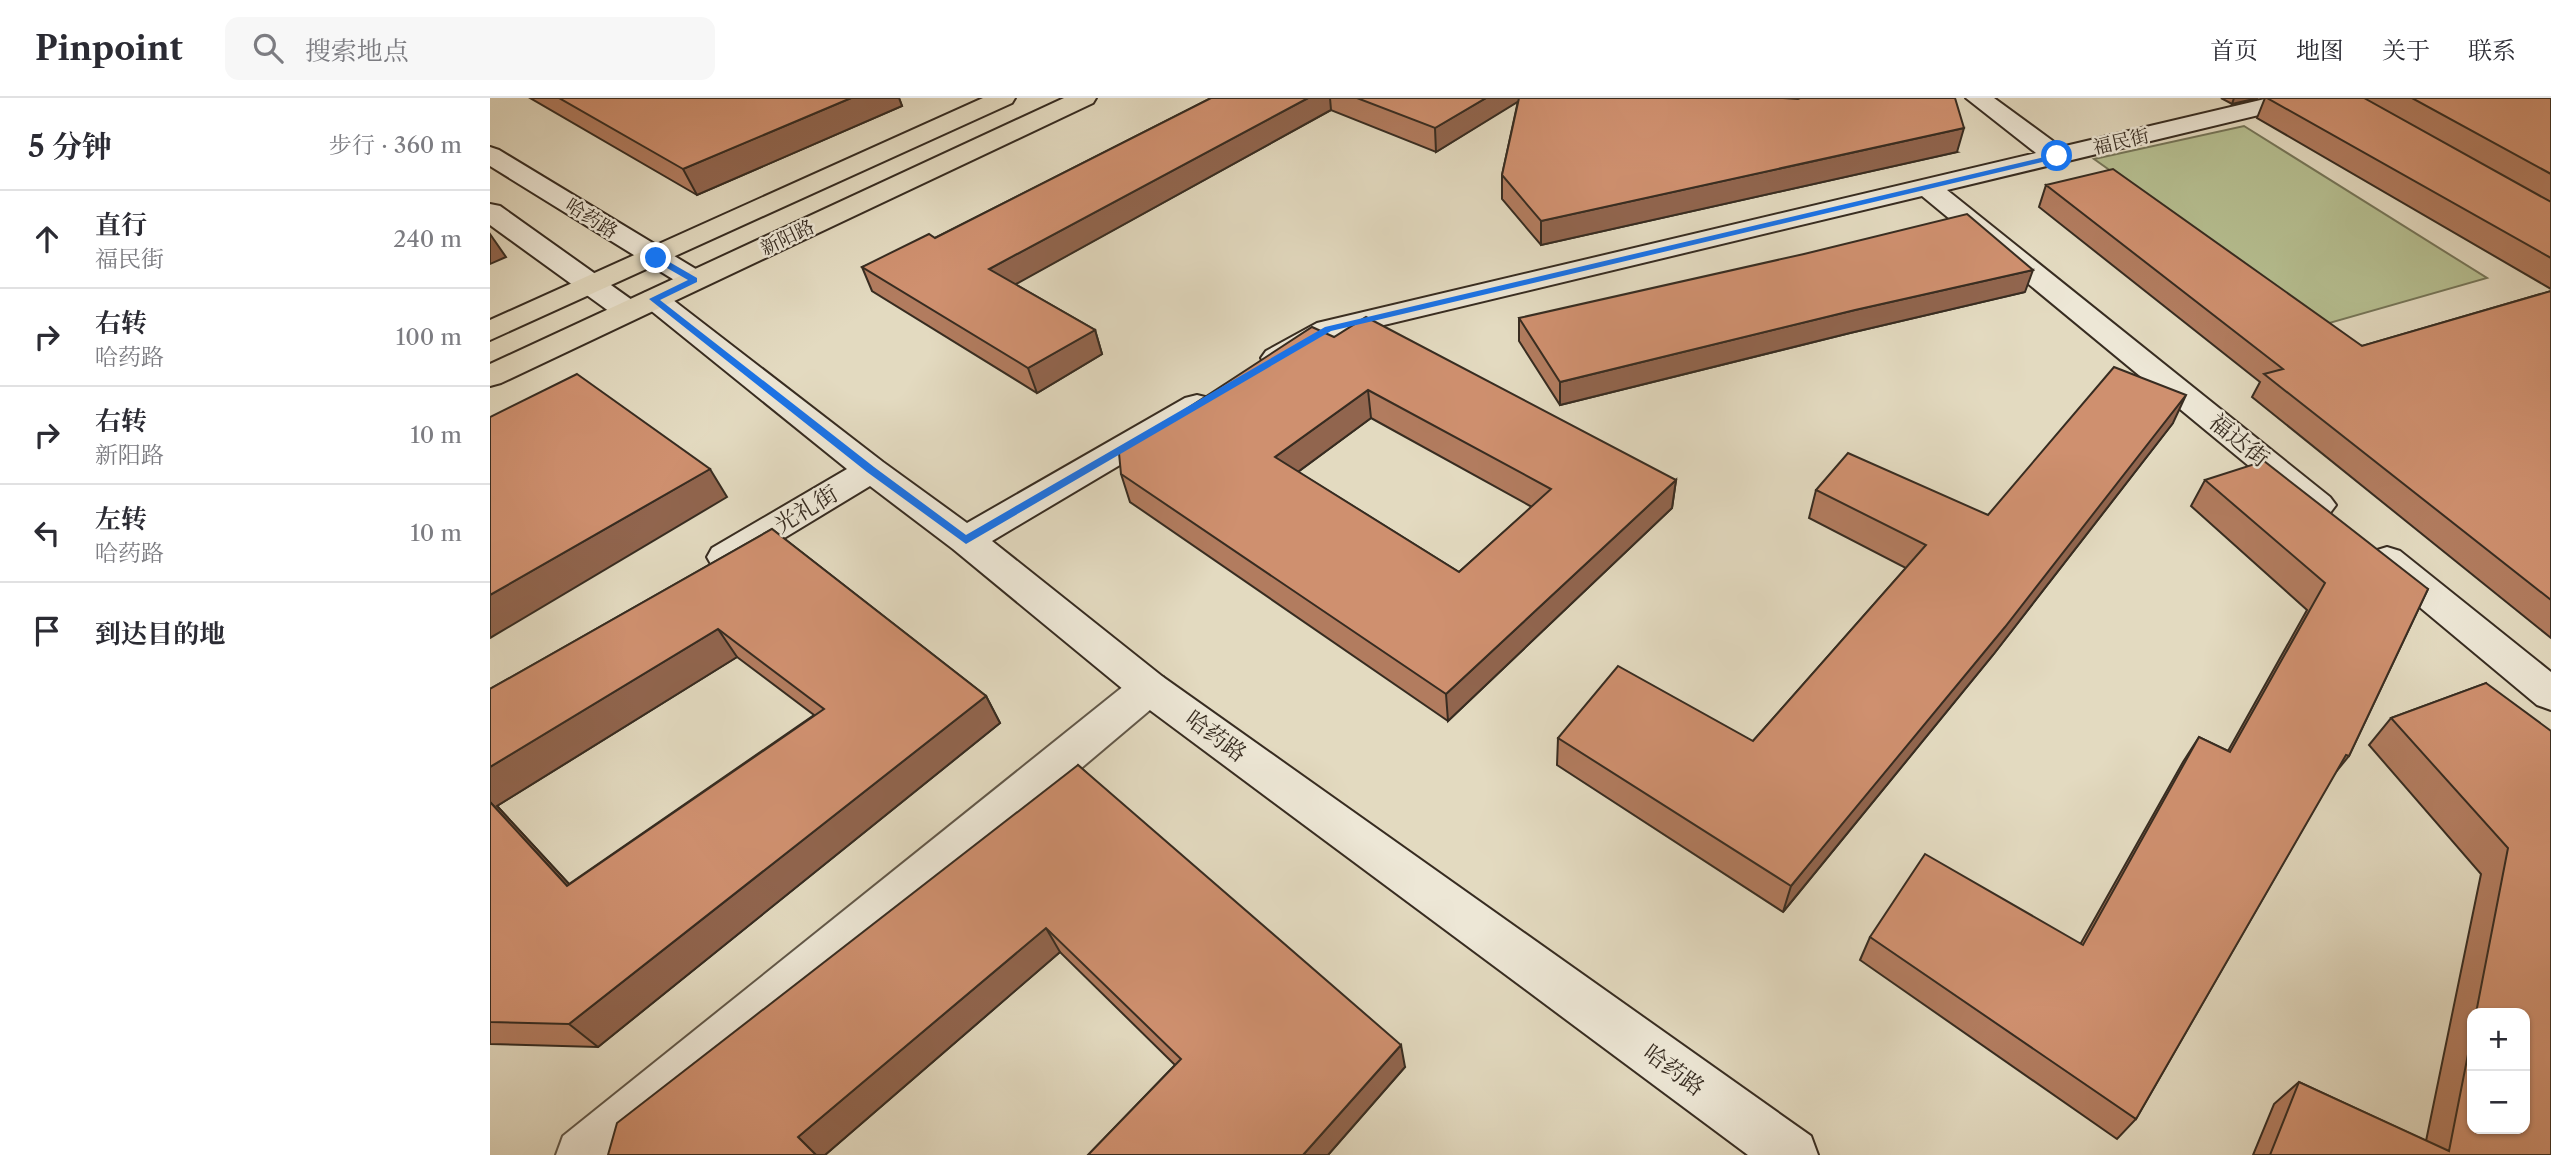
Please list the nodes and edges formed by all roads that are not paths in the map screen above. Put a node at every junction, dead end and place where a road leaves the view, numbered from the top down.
1 (1003, 98) edge
2 (1084, 98) edge
3 (1978, 98) edge
4 (2300, 98) edge
5 (490, 155) edge
6 (2057, 156) junction
7 (1927, 187) junction
8 (490, 212) edge
9 (656, 258) junction
10 (694, 280) junction
11 (593, 285) junction
12 (641, 305) junction
13 (490, 331) edge
14 (1255, 371) edge
15 (490, 376) edge
16 (1219, 392) edge
17 (871, 470) junction
18 (966, 540) junction
19 (692, 578) edge
20 (1149, 688) junction
21 (2551, 694) edge
22 (582, 1155) edge
23 (1792, 1155) edge

1 - 9 main road, 新阳路
2 - 10 main road, 新阳路
3 - 6 street
4 - 6 street, 福民街
5 - 9 street, 哈药路
6 - 7 street, 福民街
7 - 14 street, 福民街
7 - 21 street, 福达街
8 - 11 street, 哈药路
9 - 10 street, 哈药路
9 - 11 main road, 新阳路
10 - 12 main road, 新阳路
11 - 12 street, 哈药路
11 - 13 main road, 新阳路
12 - 15 main road, 新阳路
12 - 17 street, 哈药路
16 - 18 street
17 - 18 street, 哈药路
17 - 19 street, 光礼街
18 - 20 street, 哈药路
20 - 22 street
20 - 23 street, 哈药路

